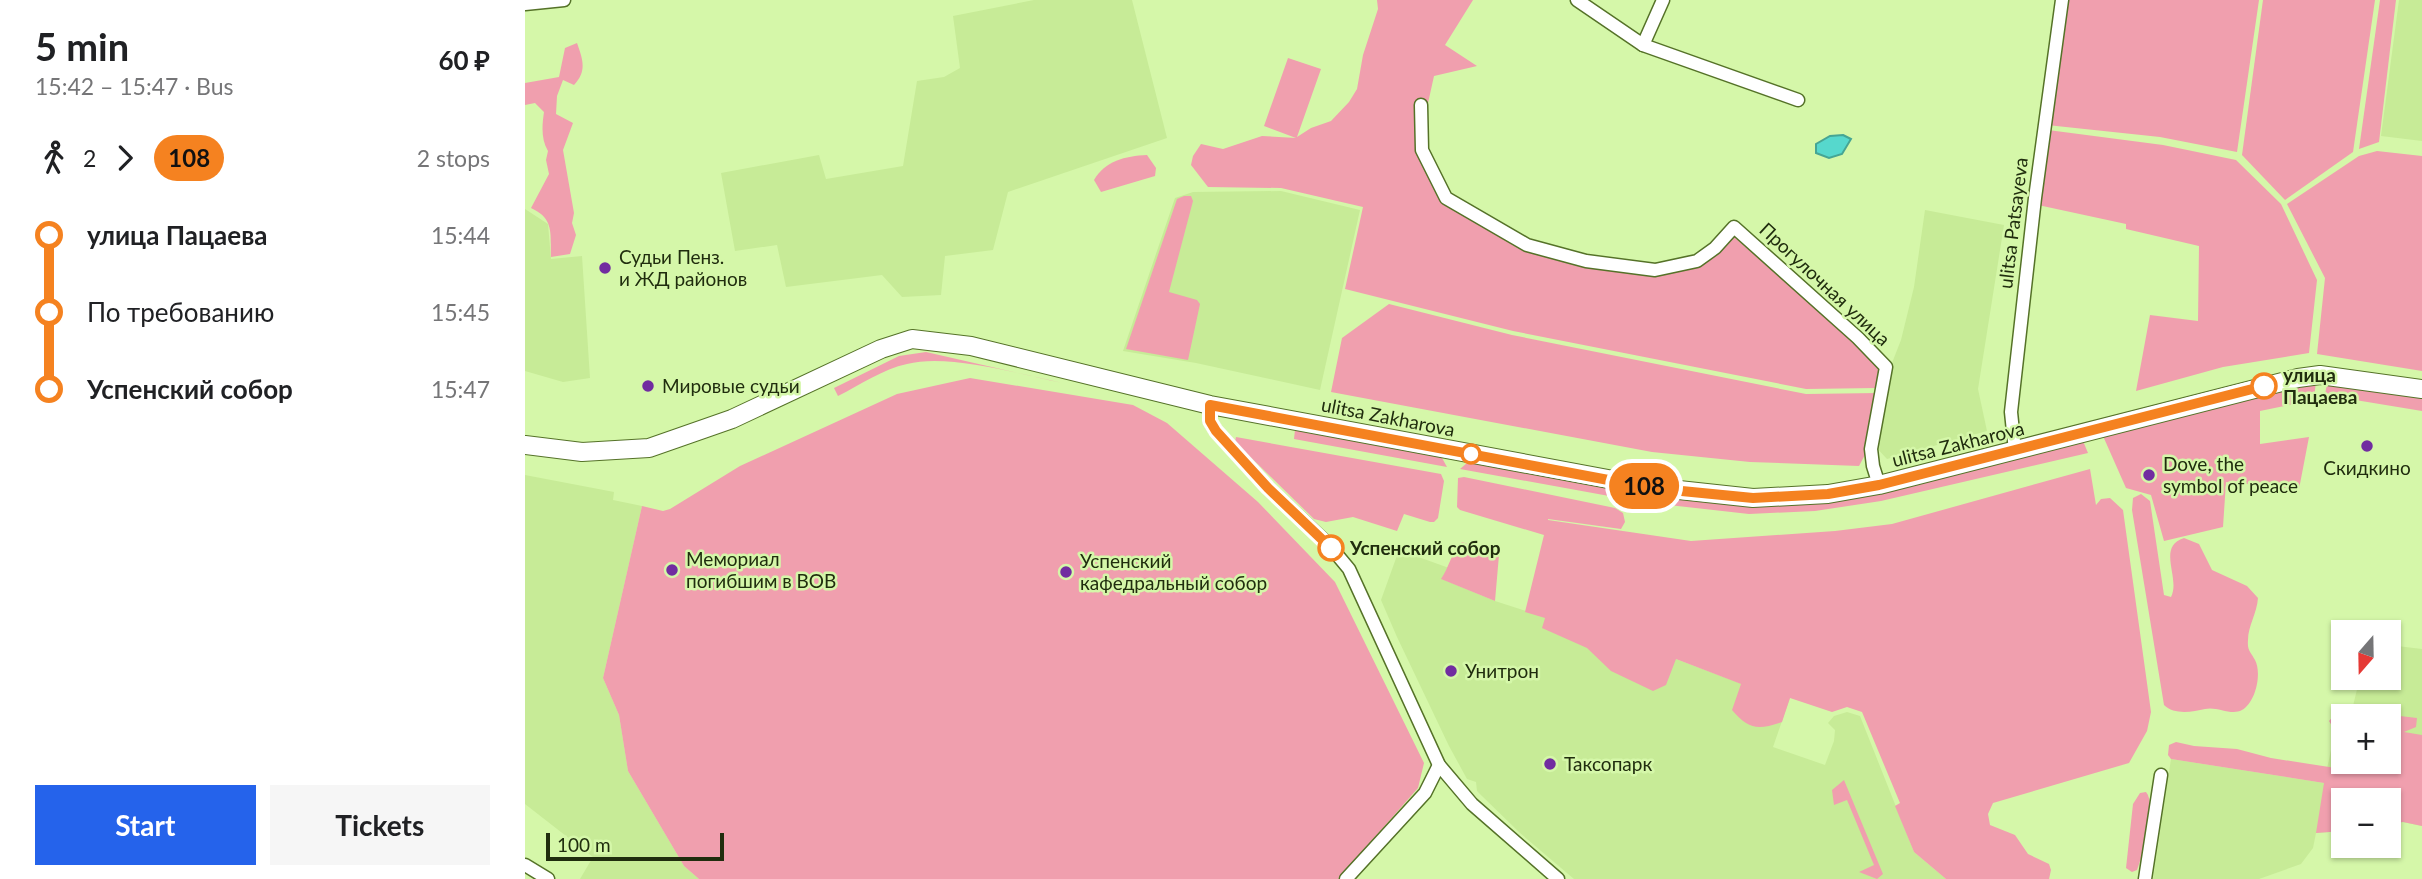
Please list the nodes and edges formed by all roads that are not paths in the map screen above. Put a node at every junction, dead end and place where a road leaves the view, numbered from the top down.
1 (564, 0) edge
2 (1577, 0) edge
3 (1663, 0) edge
4 (2062, 0) edge
5 (525, 4) edge
6 (1643, 45) junction
7 (1798, 100) dead end
8 (1421, 105) dead end
9 (2422, 389) edge
10 (1210, 405) junction
11 (525, 445) edge
12 (2015, 451) junction
13 (1879, 485) junction
14 (1439, 765) junction
15 (2161, 775) dead end
16 (525, 865) edge
17 (548, 879) edge
18 (1346, 879) edge
19 (1558, 879) edge
20 (2145, 879) edge

1 - 5 street
2 - 6 street
3 - 6 street
4 - 12 street, ulitsa Patsayeva
6 - 7 street
8 - 13 street, Прогулочная улица
9 - 12 main road, ulitsa Zakharova
10 - 11 main road, ulitsa Zakharova
10 - 13 main road, ulitsa Zakharova
10 - 14 street
12 - 13 main road, ulitsa Zakharova
14 - 18 street
14 - 19 street
15 - 20 street
16 - 17 street

